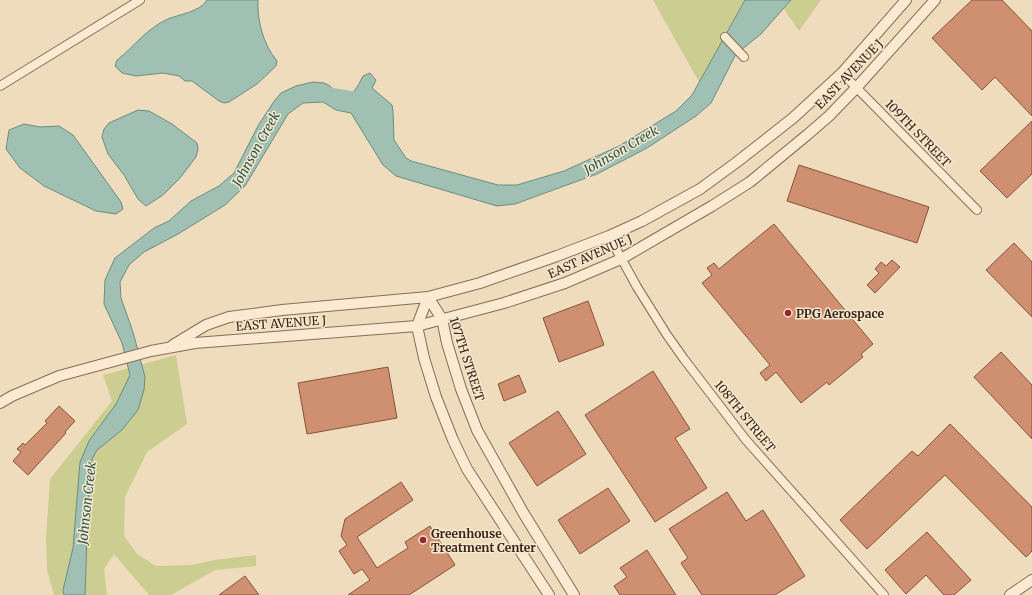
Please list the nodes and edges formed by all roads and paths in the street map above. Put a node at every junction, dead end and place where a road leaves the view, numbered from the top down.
1 (140, 0) edge
2 (906, 0) edge
3 (935, 0) edge
4 (725, 37) dead end
5 (744, 57) dead end
6 (842, 72) junction
7 (0, 86) edge
8 (857, 87) junction
9 (977, 210) dead end
10 (609, 236) junction
11 (621, 259) junction
12 (428, 297) junction
13 (442, 319) junction
14 (417, 326) junction
15 (170, 347) junction
16 (0, 403) edge
17 (1032, 580) edge
18 (550, 595) edge
19 (574, 595) edge
20 (884, 595) edge
21 (1010, 595) edge

1 - 7 street
2 - 6 street, EAST AVENUE J
3 - 8 street, EAST AVENUE J
4 - 5 street
6 - 8 street, 109TH STREET
6 - 10 street, EAST AVENUE J
8 - 9 street, 109TH STREET
8 - 11 street, EAST AVENUE J
10 - 11 street, 108TH STREET
10 - 12 street, EAST AVENUE J
11 - 13 street, EAST AVENUE J
11 - 20 street, 108TH STREET
12 - 13 street, 107TH STREET
12 - 14 street
12 - 15 street, EAST AVENUE J
13 - 14 street, EAST AVENUE J
13 - 19 street, 107TH STREET
14 - 15 street, EAST AVENUE J
14 - 18 street
15 - 16 street, EAST AVENUE J
17 - 21 street

